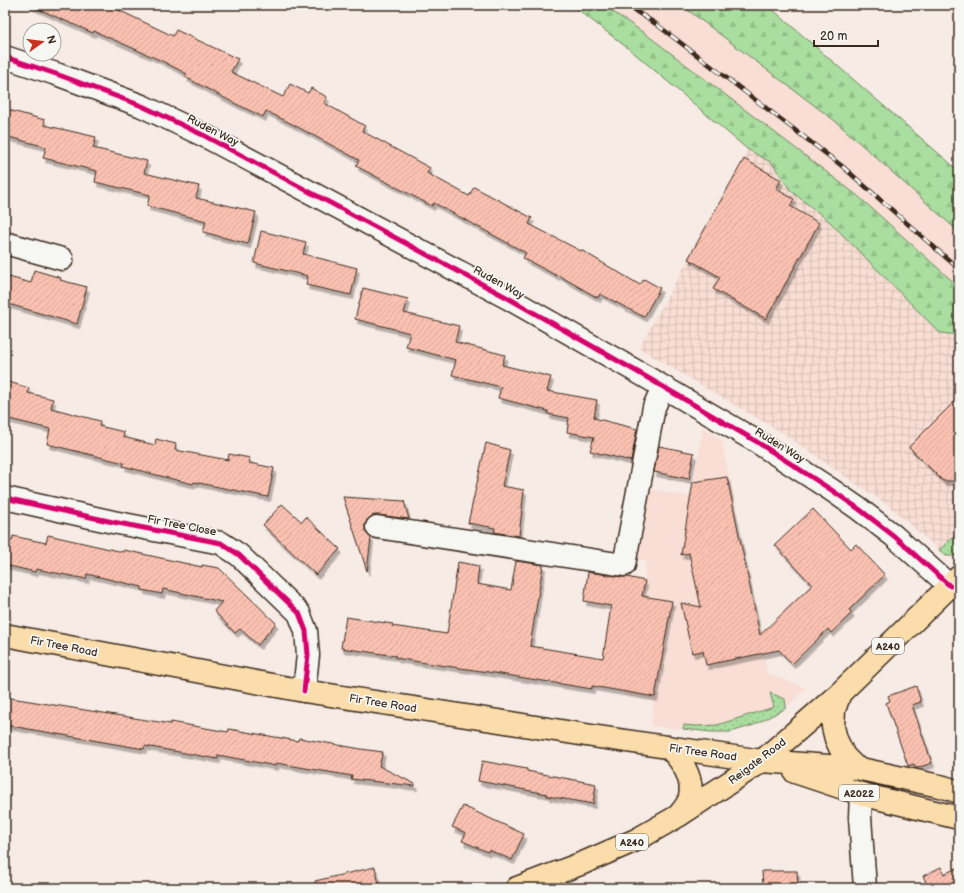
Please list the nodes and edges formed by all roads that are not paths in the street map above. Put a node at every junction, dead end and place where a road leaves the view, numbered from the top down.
1 (5, 58) edge
2 (5, 243) edge
3 (62, 259) dead end
4 (663, 387) junction
5 (5, 498) edge
6 (377, 527) dead end
7 (954, 582) edge
8 (5, 634) edge
9 (304, 691) junction
10 (840, 693) junction
11 (668, 747) junction
12 (762, 761) junction
13 (856, 768) junction
14 (959, 792) edge
15 (861, 794) junction
16 (678, 816) junction
17 (959, 818) edge
18 (517, 888) edge
19 (865, 888) edge

1 - 4 street, Ruden Way
2 - 3 street
4 - 6 street
4 - 7 street, Ruden Way
5 - 9 street, Fir Tree Close
7 - 10 main road, Reigate Road / A240
8 - 9 main road, Fir Tree Road
9 - 11 main road, Fir Tree Road
10 - 12 main road, Reigate Road / A240
10 - 13 main road
11 - 12 main road, Fir Tree Road
11 - 16 main road
12 - 13 main road, Fir Tree Road / A2022
12 - 15 main road, Fir Tree Road / A2022
12 - 16 main road, Reigate Road / A240
13 - 14 main road, Fir Tree Road / A2022
15 - 17 main road, Fir Tree Road / A2022
15 - 19 street
16 - 18 main road, Reigate Road / A240

